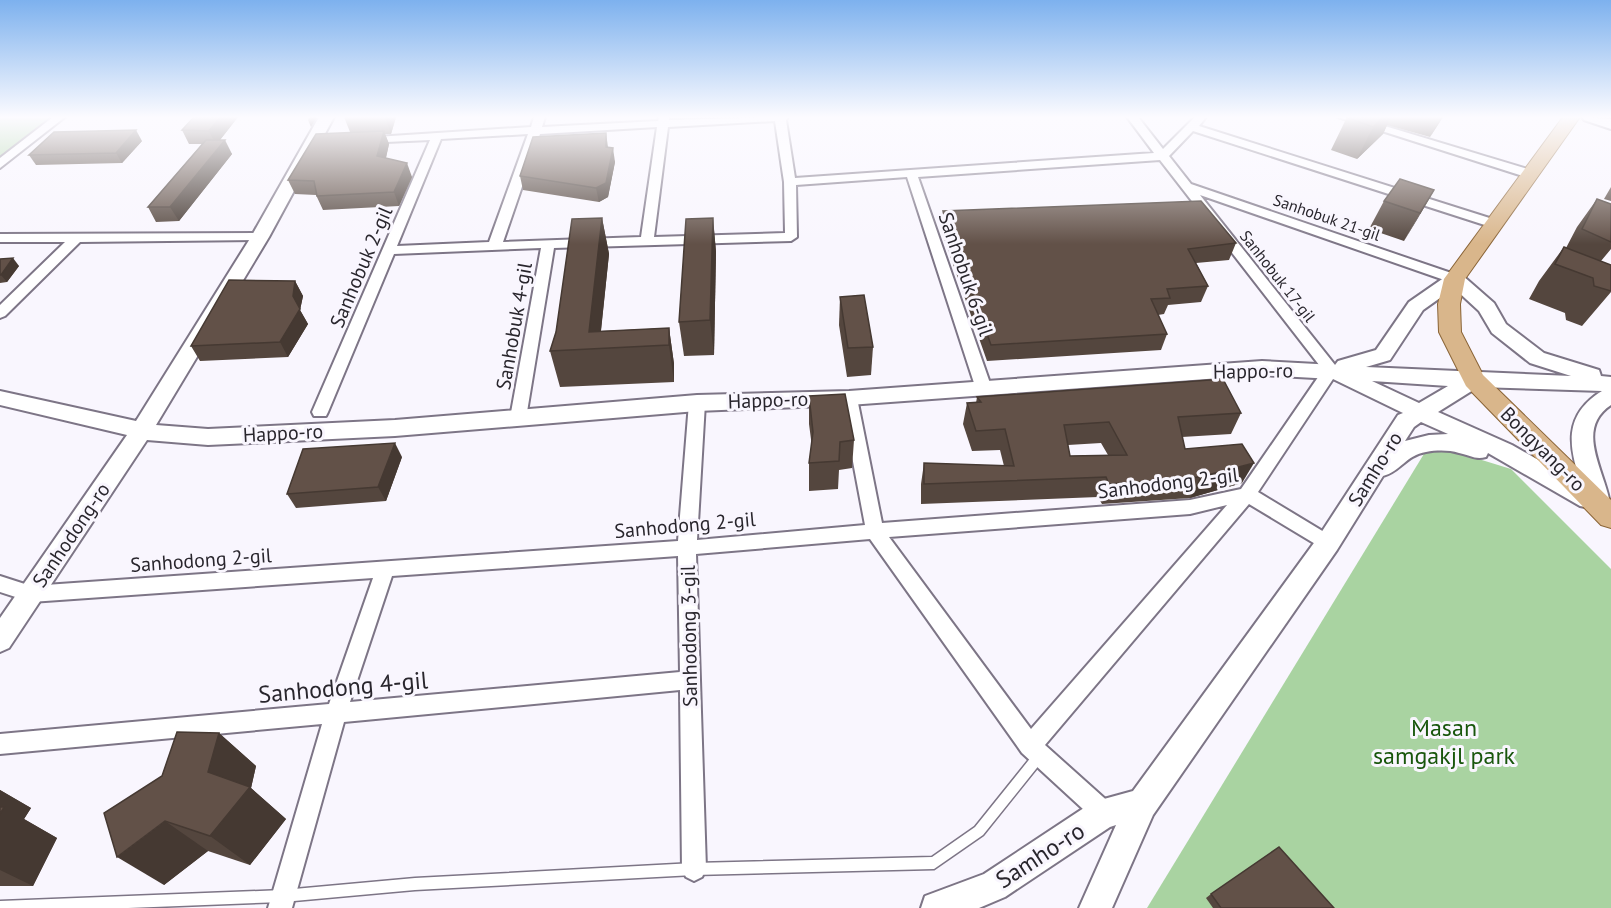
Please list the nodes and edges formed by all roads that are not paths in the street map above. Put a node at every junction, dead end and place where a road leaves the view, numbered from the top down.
1 (306, 159) edge
2 (427, 159) edge
3 (524, 159) edge
4 (659, 159) edge
5 (787, 159) edge
6 (1113, 159) edge
7 (1166, 159) edge
8 (1292, 159) edge
9 (1482, 159) edge
10 (1541, 159) edge
11 (911, 173) junction
12 (1530, 174) junction
13 (790, 182) junction
14 (1187, 187) junction
15 (1495, 224) junction
16 (260, 237) junction
17 (0, 238) edge
18 (76, 238) junction
19 (647, 242) junction
20 (548, 244) junction
21 (495, 245) junction
22 (390, 250) junction
23 (1455, 279) junction
24 (0, 313) edge
25 (1331, 370) junction
26 (1474, 380) junction
27 (1611, 380) edge
28 (1611, 384) edge
29 (983, 387) junction
30 (1611, 394) edge
31 (849, 398) junction
32 (0, 399) edge
33 (697, 402) junction
34 (1422, 411) junction
35 (320, 412) dead end
36 (518, 418) junction
37 (142, 430) junction
38 (1368, 481) junction
39 (1247, 494) junction
40 (1607, 513) edge
41 (874, 531) junction
42 (1328, 543) junction
43 (687, 549) junction
44 (385, 569) junction
45 (0, 584) edge
46 (31, 594) junction
47 (0, 640) edge
48 (690, 680) junction
49 (336, 713) junction
50 (0, 744) edge
51 (1035, 751) junction
52 (1142, 804) junction
53 (1104, 813) junction
54 (694, 869) junction
55 (281, 902) edge
56 (0, 907) edge
57 (938, 908) edge
58 (1095, 908) edge

1 - 16 main road, Sanhodong-ro
2 - 22 street, Sanhobuk 2-gil
3 - 21 street
4 - 19 street
5 - 13 street, Sanhobuk 4-gil
6 - 11 street
7 - 14 street, Sanhobuk 17-gil
8 - 15 street
9 - 12 street
10 - 12 main road
11 - 13 street
11 - 29 street, Sanhobuk 6-gil
12 - 15 main road
13 - 19 street, Sanhobuk 4-gil
14 - 23 street, Sanhobuk 21-gil
14 - 25 street, Sanhobuk 17-gil
15 - 23 main road
16 - 18 street
16 - 37 main road, Sanhodong-ro
17 - 18 street
18 - 24 street
19 - 20 street, Sanhobuk 4-gil
20 - 21 street
20 - 36 street, Sanhobuk 4-gil
21 - 22 street
22 - 35 street, Sanhobuk 2-gil
23 - 25 main road
23 - 26 main road
23 - 27 main road
25 - 26 main road, Happo-ro
25 - 29 main road, Happo-ro
25 - 34 main road
25 - 39 street
26 - 28 main road, Happo-ro
26 - 34 main road, Samho-ro
26 - 40 main road, Bongyang-ro
29 - 31 main road, Happo-ro
30 - 40 main road
31 - 33 main road, Happo-ro
31 - 41 street
32 - 37 main road, Happo-ro
33 - 36 main road, Happo-ro
33 - 43 street, Sanhodong 3-gil
34 - 38 main road, Samho-ro
34 - 40 main road
36 - 37 main road, Happo-ro
37 - 46 main road, Sanhodong-ro
38 - 40 main road
38 - 42 main road, Samho-ro
39 - 41 street, Sanhodong 2-gil
39 - 42 street, Sanhodong 2-gil
39 - 51 street
41 - 43 street, Sanhodong 2-gil
41 - 51 street
42 - 52 main road, Samho-ro
43 - 44 street, Sanhodong 2-gil
43 - 48 street, Sanhodong 3-gil
44 - 46 street, Sanhodong 2-gil
44 - 49 street
45 - 46 street
46 - 47 main road, Sanhodong-ro
48 - 49 street, Sanhodong 4-gil
48 - 54 street, Sanhodong 3-gil
49 - 50 street, Sanhodong 4-gil
49 - 55 street
51 - 53 street
51 - 54 lane
52 - 53 main road, Samho-ro
52 - 58 main road, Samho-ro
53 - 57 main road, Samho-ro
54 - 55 lane
55 - 56 lane

